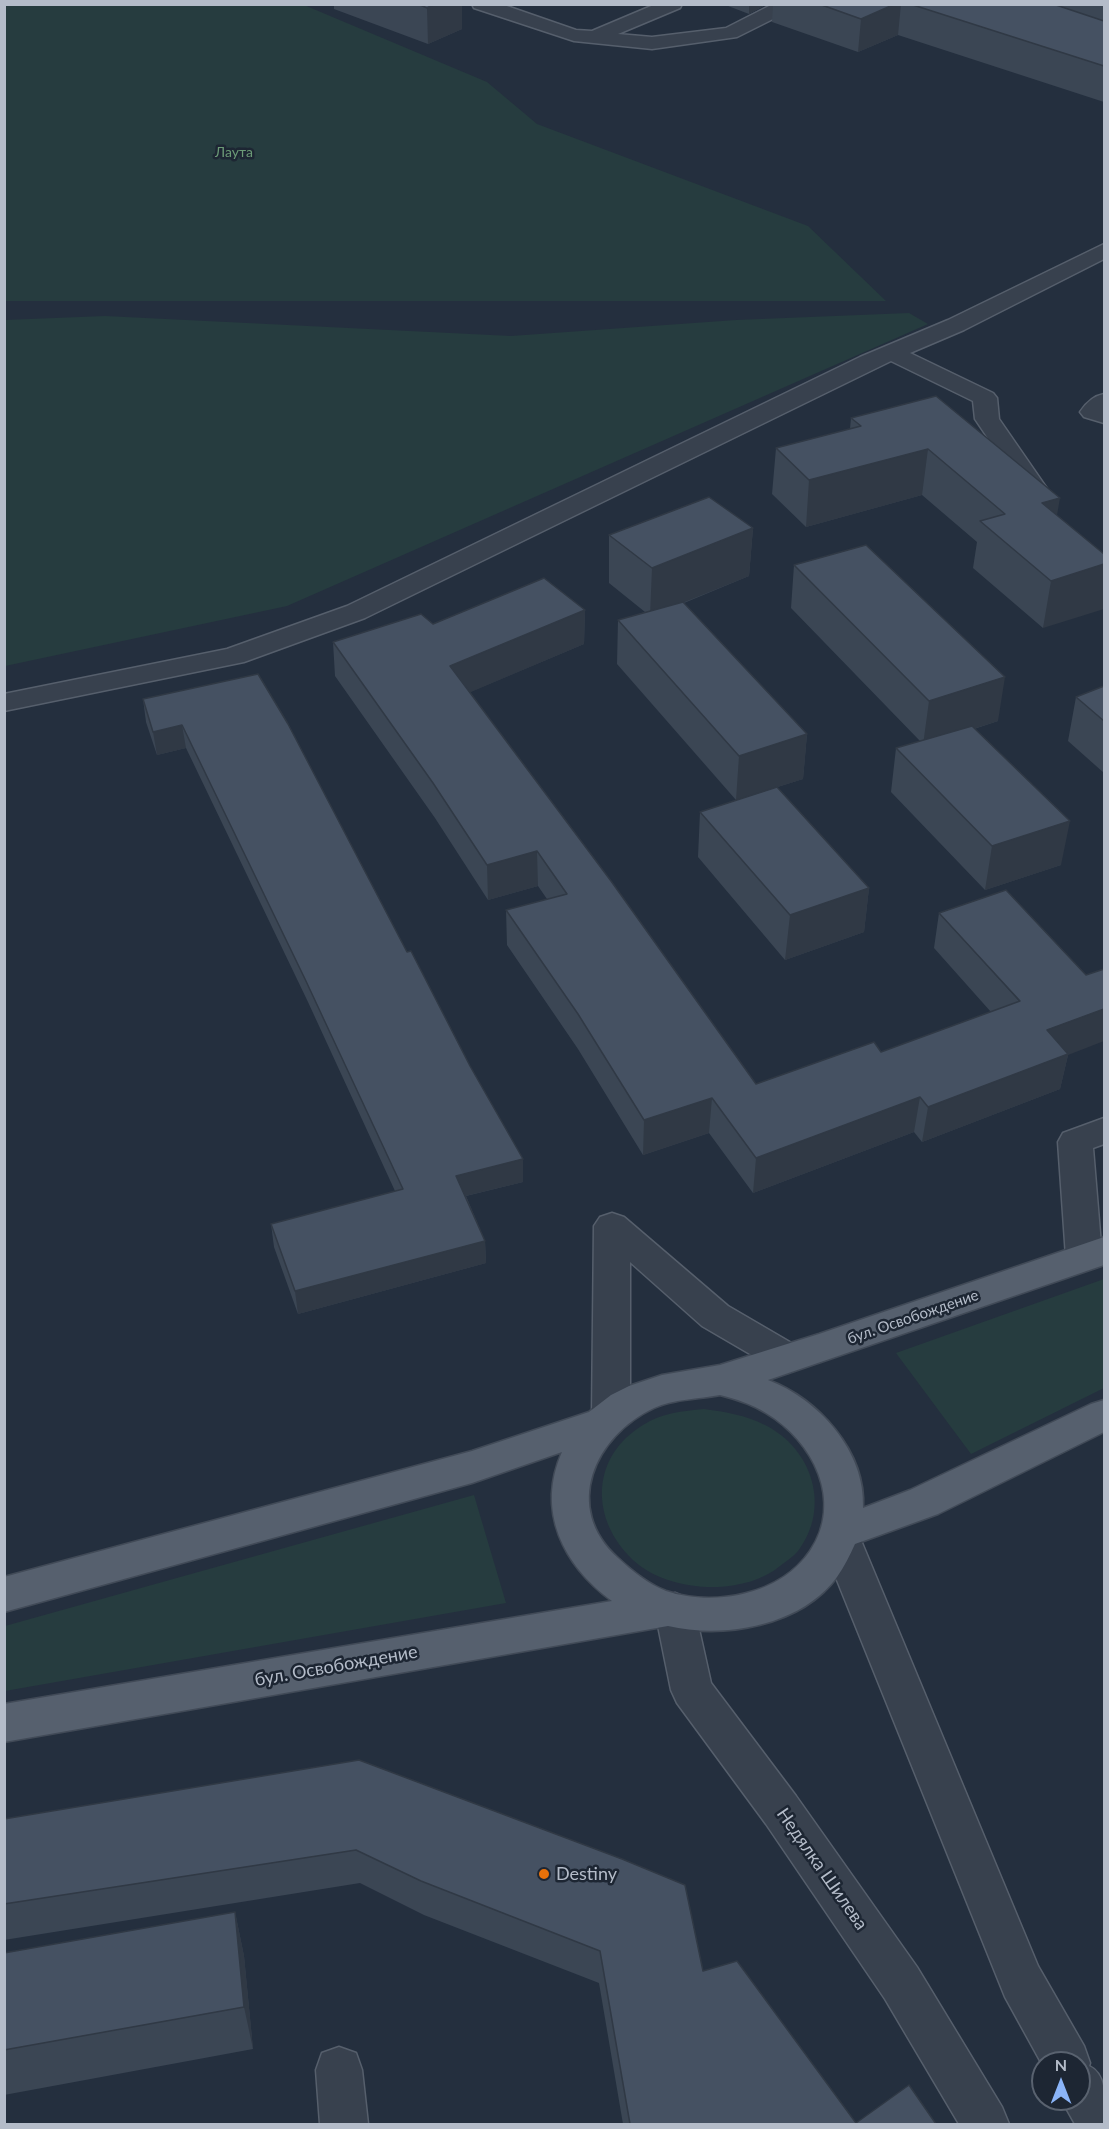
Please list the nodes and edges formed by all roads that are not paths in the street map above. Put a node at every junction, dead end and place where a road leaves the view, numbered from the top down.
1 (481, 4) edge
2 (673, 4) edge
3 (788, 4) edge
4 (593, 38) junction
5 (1104, 251) edge
6 (891, 352) junction
7 (1104, 401) edge
8 (1104, 416) edge
9 (1052, 515) edge
10 (4, 703) edge
11 (1104, 1130) edge
12 (1094, 1254) edge
13 (787, 1358) junction
14 (720, 1380) junction
15 (1104, 1415) edge
16 (605, 1419) junction
17 (841, 1535) junction
18 (4, 1595) edge
19 (671, 1610) junction
20 (4, 1723) edge
21 (1060, 2051) edge
22 (339, 2070) dead end
23 (1091, 2106) edge
24 (344, 2124) edge
25 (985, 2124) edge
26 (1101, 2124) edge

1 - 4 street
2 - 4 street
3 - 4 street
5 - 6 street
6 - 9 street
6 - 10 street
7 - 8 street
11 - 12 street
12 - 13 main road, бул. Освобождение
13 - 14 main road, бул. Освобождение
13 - 16 street
14 - 16 main road, бул. Освобождение
14 - 17 main road
15 - 17 main road
16 - 18 main road
16 - 19 main road
17 - 19 main road
17 - 21 street
19 - 20 main road, бул. Освобождение
19 - 25 street, Недялка Шилева
22 - 24 street
23 - 26 street

